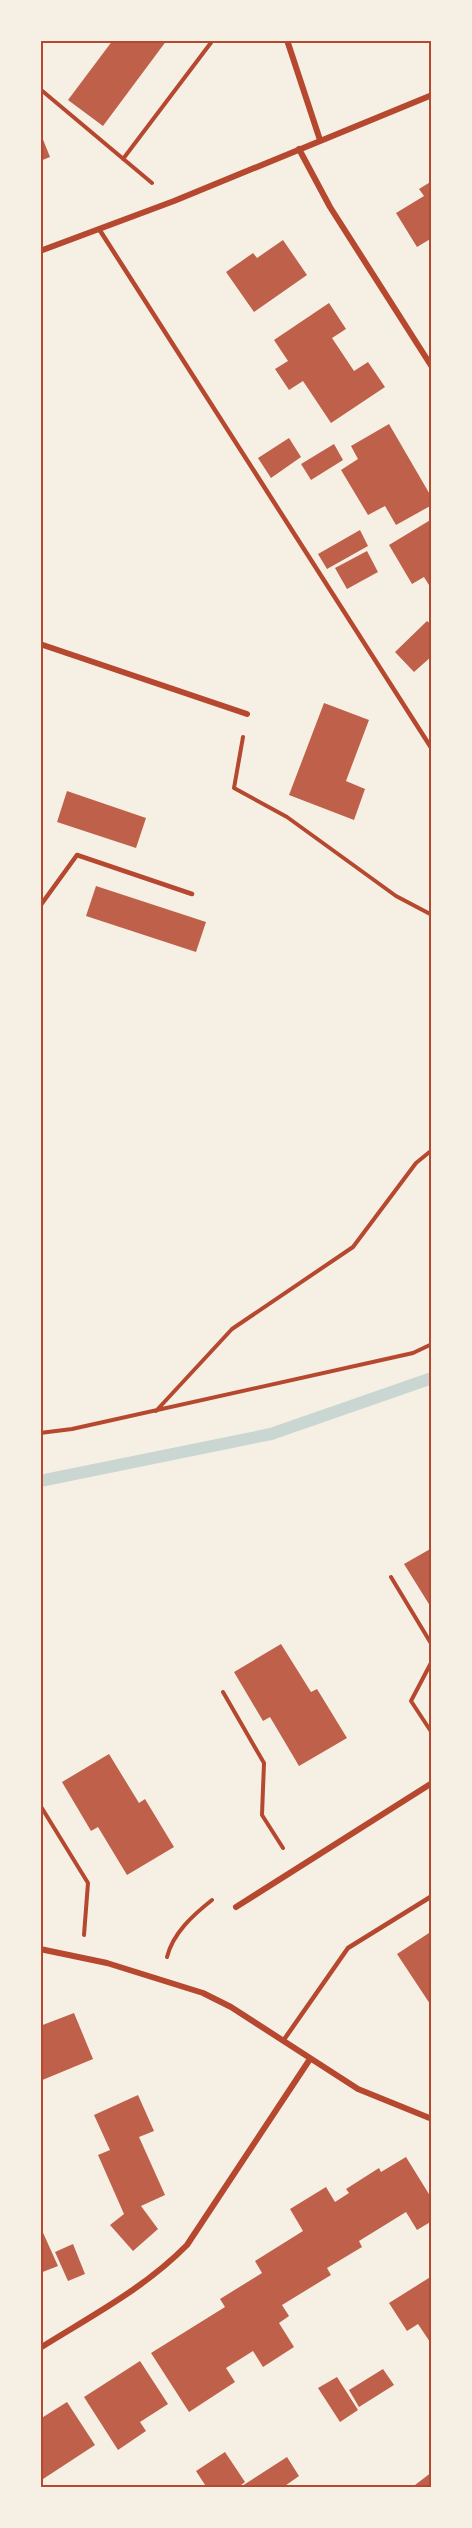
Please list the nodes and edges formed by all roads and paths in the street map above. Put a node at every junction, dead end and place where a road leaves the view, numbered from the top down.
1 (213, 40) edge
2 (287, 40) edge
3 (40, 89) edge
4 (432, 95) edge
5 (320, 140) junction
6 (299, 149) junction
7 (123, 159) junction
8 (174, 201) junction
9 (99, 229) junction
10 (40, 251) edge
11 (432, 367) edge
12 (40, 644) edge
13 (247, 714) joint
14 (432, 748) edge
15 (192, 894) dead end
16 (40, 906) edge
17 (432, 915) edge
18 (432, 1150) edge
19 (432, 1344) edge
20 (155, 1411) junction
21 (40, 1433) edge
22 (391, 1577) dead end
23 (432, 1645) edge
24 (432, 1660) edge
25 (223, 1692) dead end
26 (432, 1733) edge
27 (432, 1783) edge
28 (40, 1805) edge
29 (296, 1869) junction
30 (432, 1896) edge
31 (236, 1907) joint
32 (40, 1949) edge
33 (83, 1957) junction
34 (161, 1978) junction
35 (283, 2040) junction
36 (310, 2059) junction
37 (432, 2119) edge
38 (40, 2348) edge

1 - 7 path
2 - 5 street
3 - 7 path
4 - 5 street
5 - 6 street
6 - 8 street
6 - 11 street
7 - 8 path
8 - 9 street
9 - 10 street
9 - 14 lane
12 - 13 street
13 - 17 path
15 - 16 lane
18 - 20 path
19 - 20 path
20 - 21 path
22 - 23 path
24 - 26 path
25 - 29 path
27 - 29 street
28 - 33 path
29 - 31 street
30 - 35 lane
31 - 34 path
32 - 33 street
33 - 34 street
34 - 35 street
35 - 36 street
36 - 37 street
36 - 38 street

